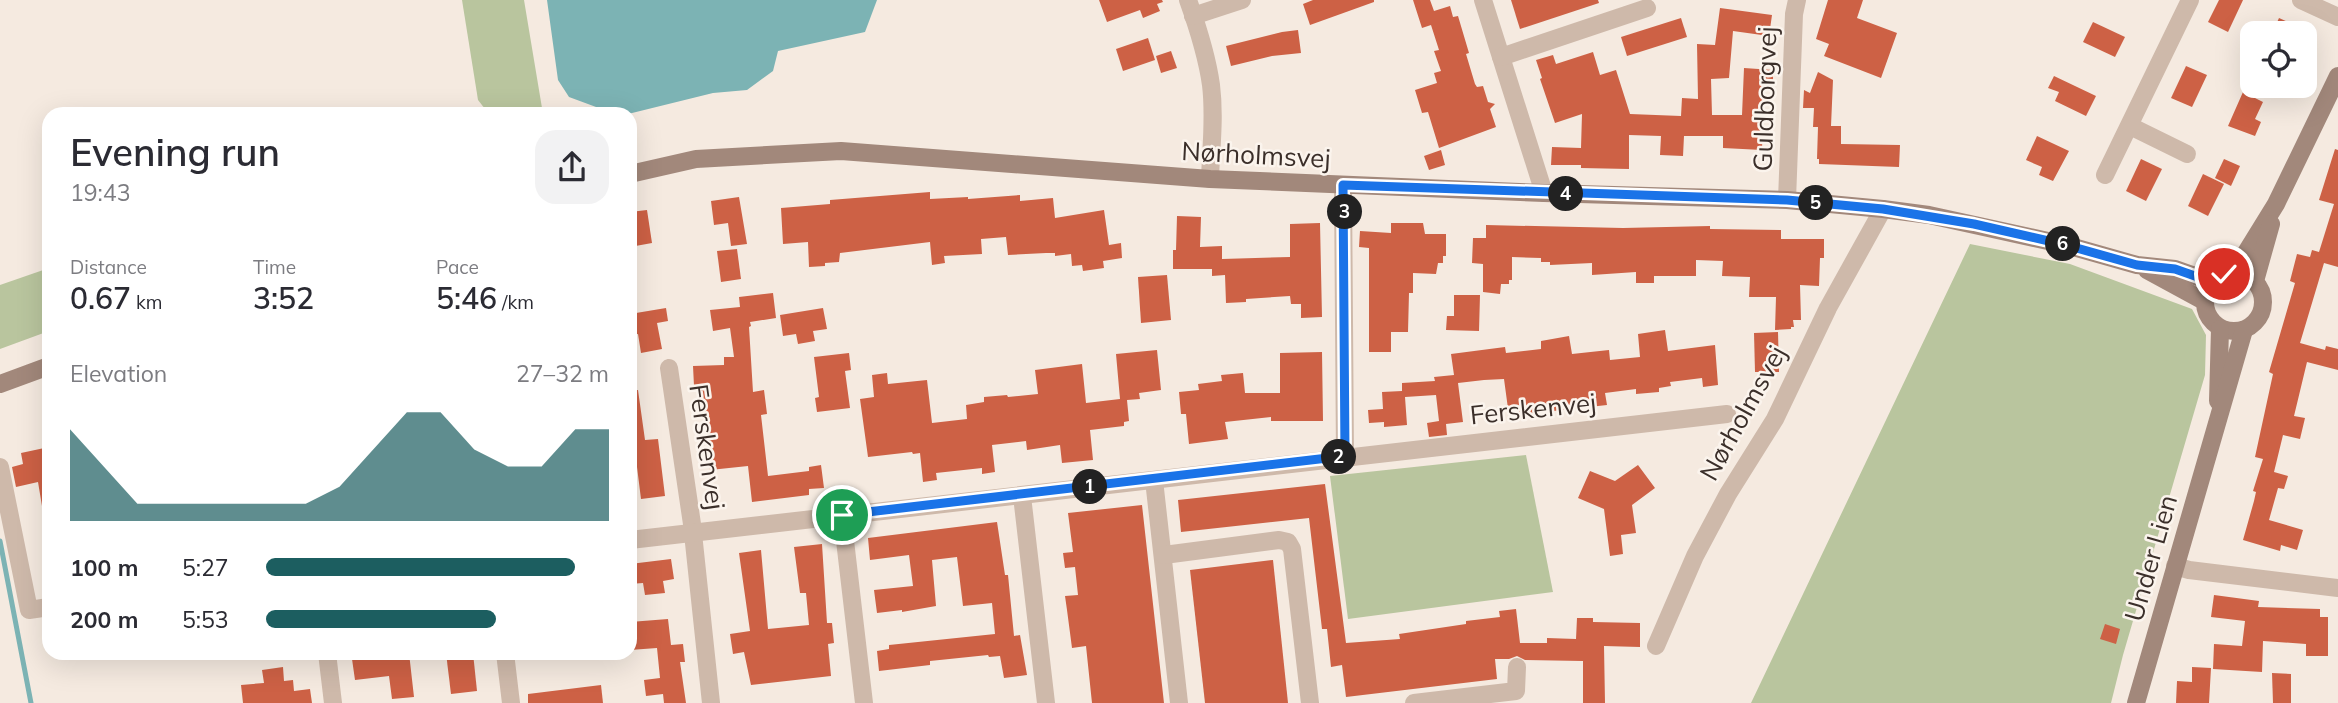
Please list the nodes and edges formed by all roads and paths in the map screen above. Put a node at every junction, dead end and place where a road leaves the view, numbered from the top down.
1 (1242, 0) edge
2 (1483, 0) edge
3 (1797, 0) edge
4 (2190, 0) edge
5 (2301, 0) edge
6 (1191, 8) edge
7 (1647, 8) dead end
8 (2338, 17) edge
9 (1501, 57) junction
10 (2338, 76) edge
11 (2332, 99) edge
12 (2130, 126) junction
13 (2187, 154) dead end
14 (637, 172) edge
15 (2105, 175) dead end
16 (1210, 180) junction
17 (1343, 185) junction
18 (1544, 193) junction
19 (1787, 200) junction
20 (2276, 204) junction
21 (1883, 209) junction
22 (2137, 265) junction
23 (2234, 272) junction
24 (2255, 281) junction
25 (2212, 282) junction
26 (2204, 301) junction
27 (2220, 329) junction
28 (2244, 330) junction
29 (669, 368) dead end
30 (42, 369) edge
31 (0, 384) edge
32 (1727, 414) dead end
33 (2217, 429) junction
34 (1345, 456) junction
35 (0, 467) edge
36 (1154, 480) junction
37 (1022, 496) junction
38 (842, 515) junction
39 (693, 533) junction
40 (637, 539) edge
41 (1164, 555) junction
42 (2175, 566) junction
43 (2338, 588) edge
44 (42, 608) edge
45 (1656, 646) dead end
46 (328, 660) edge
47 (506, 660) edge
48 (1517, 667) dead end
49 (1517, 697) edge
50 (333, 703) edge
51 (511, 703) edge
52 (711, 703) edge
53 (864, 703) edge
54 (1046, 703) edge
55 (1179, 703) edge
56 (1310, 703) edge
57 (1414, 703) edge
58 (2136, 703) edge

1 - 6 street
2 - 9 street
3 - 19 street, Guldborgvej
4 - 12 street
5 - 8 street
6 - 16 street
7 - 9 street
9 - 18 street
10 - 11 street
11 - 20 street
12 - 13 street
12 - 15 street
14 - 16 street, Nørholmsvej
16 - 17 street, Nørholmsvej
17 - 18 street, Nørholmsvej
17 - 34 street
18 - 19 street, Nørholmsvej
19 - 21 street, Nørholmsvej
20 - 23 street
20 - 24 street
21 - 22 street, Nørholmsvej
21 - 45 street, Nørholmsvej
22 - 25 street, Nørholmsvej
22 - 26 street, Nørholmsvej
23 - 24 street
23 - 25 street
24 - 28 street
25 - 26 street
26 - 27 street
27 - 28 street
27 - 33 street, Under Lien
28 - 33 street, Under Lien
29 - 39 street, Ferskenvej
30 - 31 street
32 - 34 street, Ferskenvej
33 - 42 street, Under Lien
34 - 36 street, Ferskenvej
35 - 44 street
36 - 37 street, Ferskenvej
36 - 41 street
37 - 38 street, Ferskenvej
37 - 54 street
38 - 39 street, Ferskenvej
38 - 53 street
39 - 40 street, Ferskenvej
39 - 52 street
41 - 55 street
41 - 56 street
42 - 43 street
42 - 58 street, Under Lien
46 - 50 street
47 - 51 street
48 - 49 street
49 - 57 street

